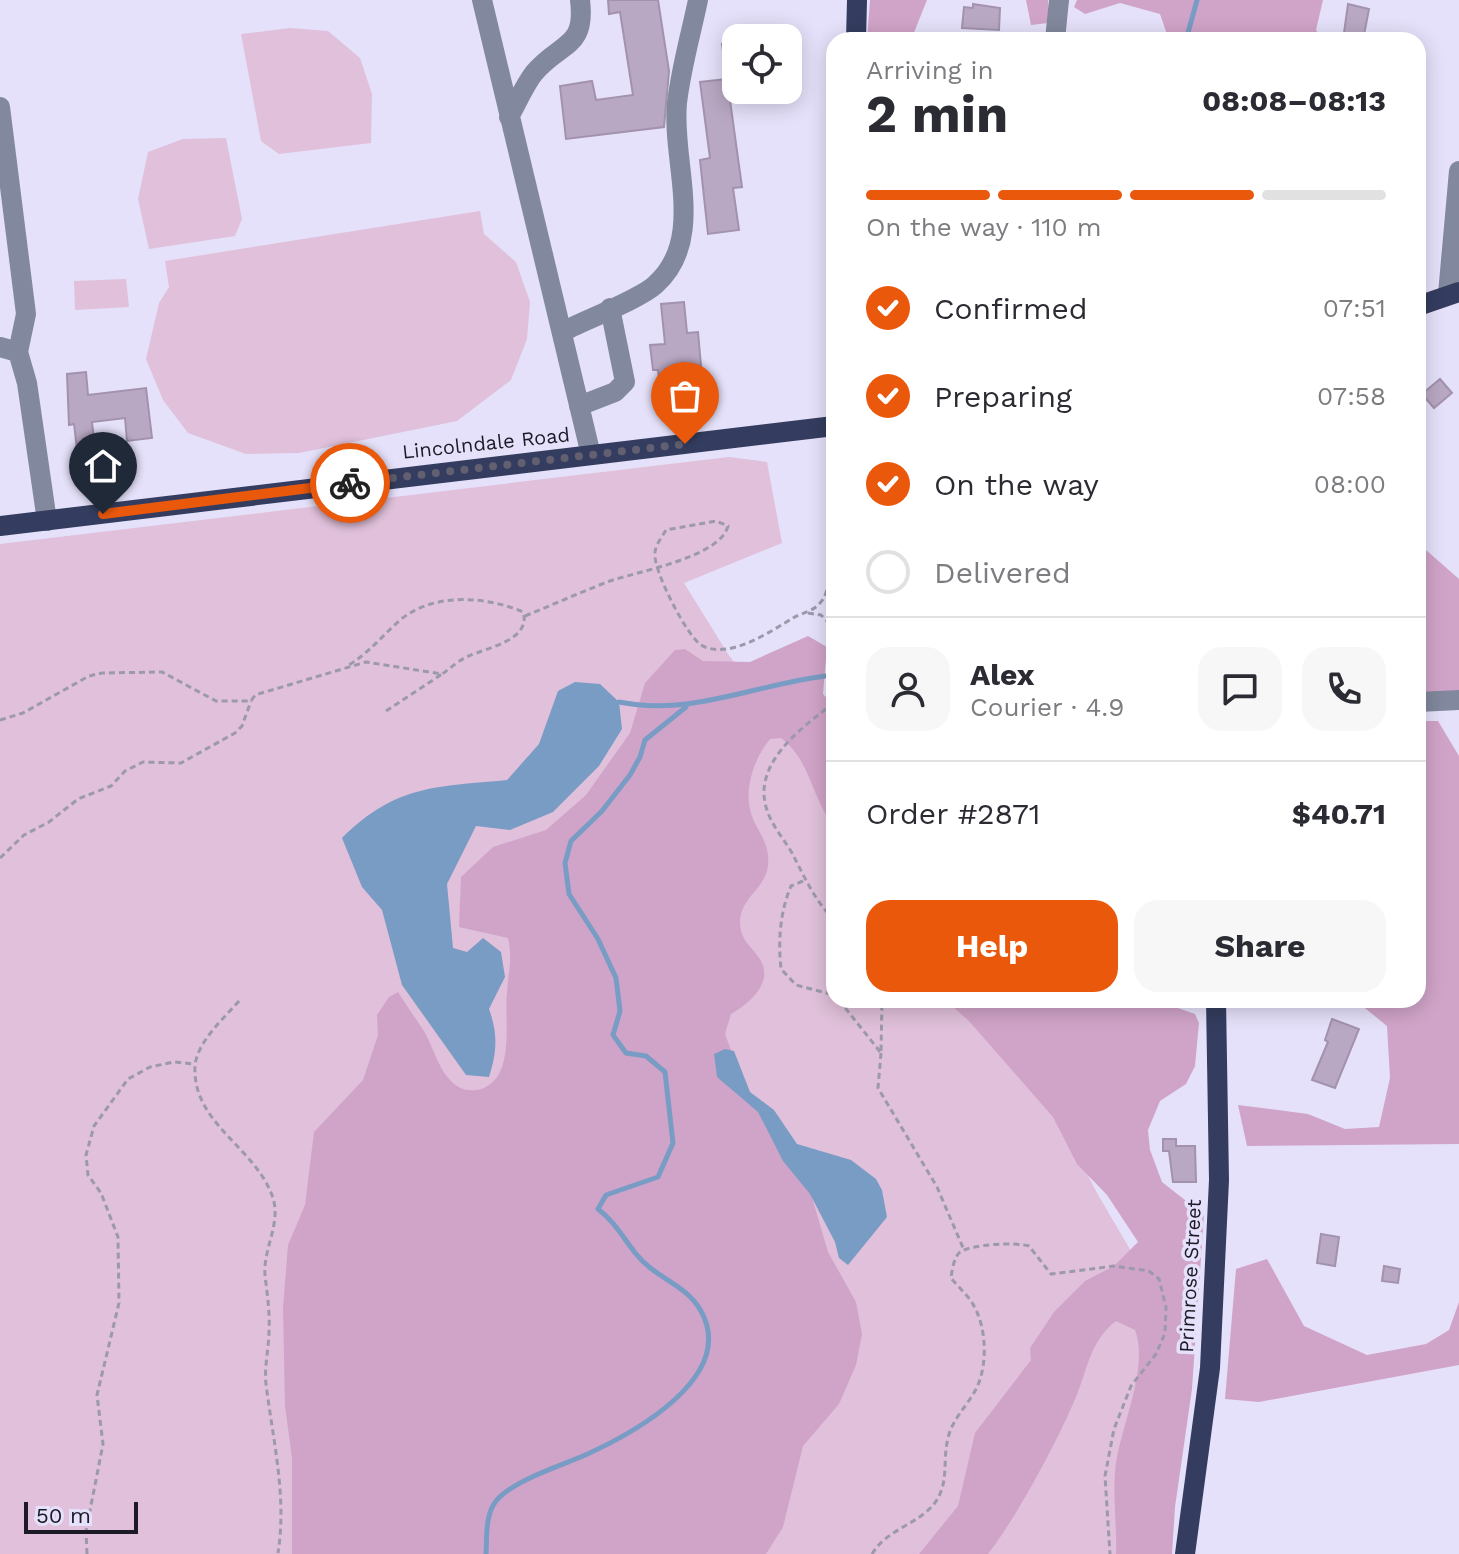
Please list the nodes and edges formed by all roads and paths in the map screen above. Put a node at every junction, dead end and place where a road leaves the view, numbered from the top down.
1 (482, 0) edge
2 (580, 0) edge
3 (698, 0) edge
4 (857, 0) edge
5 (1059, 0) edge
6 (856, 32) edge
7 (1056, 32) edge
8 (0, 107) edge
9 (509, 117) junction
10 (1459, 171) edge
11 (1454, 293) edge
12 (1426, 303) edge
13 (610, 308) junction
14 (562, 332) junction
15 (9, 350) edge
16 (579, 406) junction
17 (826, 427) edge
18 (591, 455) junction
19 (47, 521) junction
20 (0, 526) edge
21 (658, 569) junction
22 (826, 590) edge
23 (803, 613) junction
24 (525, 617) junction
25 (826, 620) edge
26 (347, 666) junction
27 (442, 674) junction
28 (1459, 700) edge
29 (251, 701) junction
30 (1426, 702) edge
31 (826, 710) edge
32 (386, 711) dead end
33 (0, 720) edge
34 (0, 858) edge
35 (803, 881) junction
36 (826, 910) edge
37 (826, 993) edge
38 (239, 1001) dead end
39 (845, 1008) edge
40 (882, 1008) edge
41 (1216, 1008) edge
42 (881, 1053) junction
43 (195, 1064) junction
44 (964, 1250) junction
45 (278, 1553) edge
46 (87, 1554) edge
47 (872, 1554) edge
48 (1110, 1554) edge
49 (1185, 1554) edge

1 - 9 street
2 - 9 street
3 - 13 street
4 - 6 main road
5 - 7 street
8 - 15 street
9 - 14 street
10 - 11 street
11 - 12 main road
13 - 14 street
13 - 16 street
14 - 16 street
15 - 19 street
16 - 18 street
17 - 18 main road, Lincolndale Road
18 - 19 main road, Lincolndale Road
19 - 20 main road, Lincolndale Road
21 - 21 path
21 - 23 path
21 - 24 path
22 - 23 path
23 - 25 path
24 - 26 path
24 - 27 path
26 - 27 path
26 - 29 path
27 - 32 path
28 - 30 street
29 - 33 path
29 - 34 path
31 - 35 path
35 - 36 path
35 - 37 path
38 - 43 path
39 - 42 path
40 - 42 path
41 - 49 main road, Primrose Street
42 - 44 path
43 - 45 path
43 - 46 path
44 - 47 path
44 - 48 path

